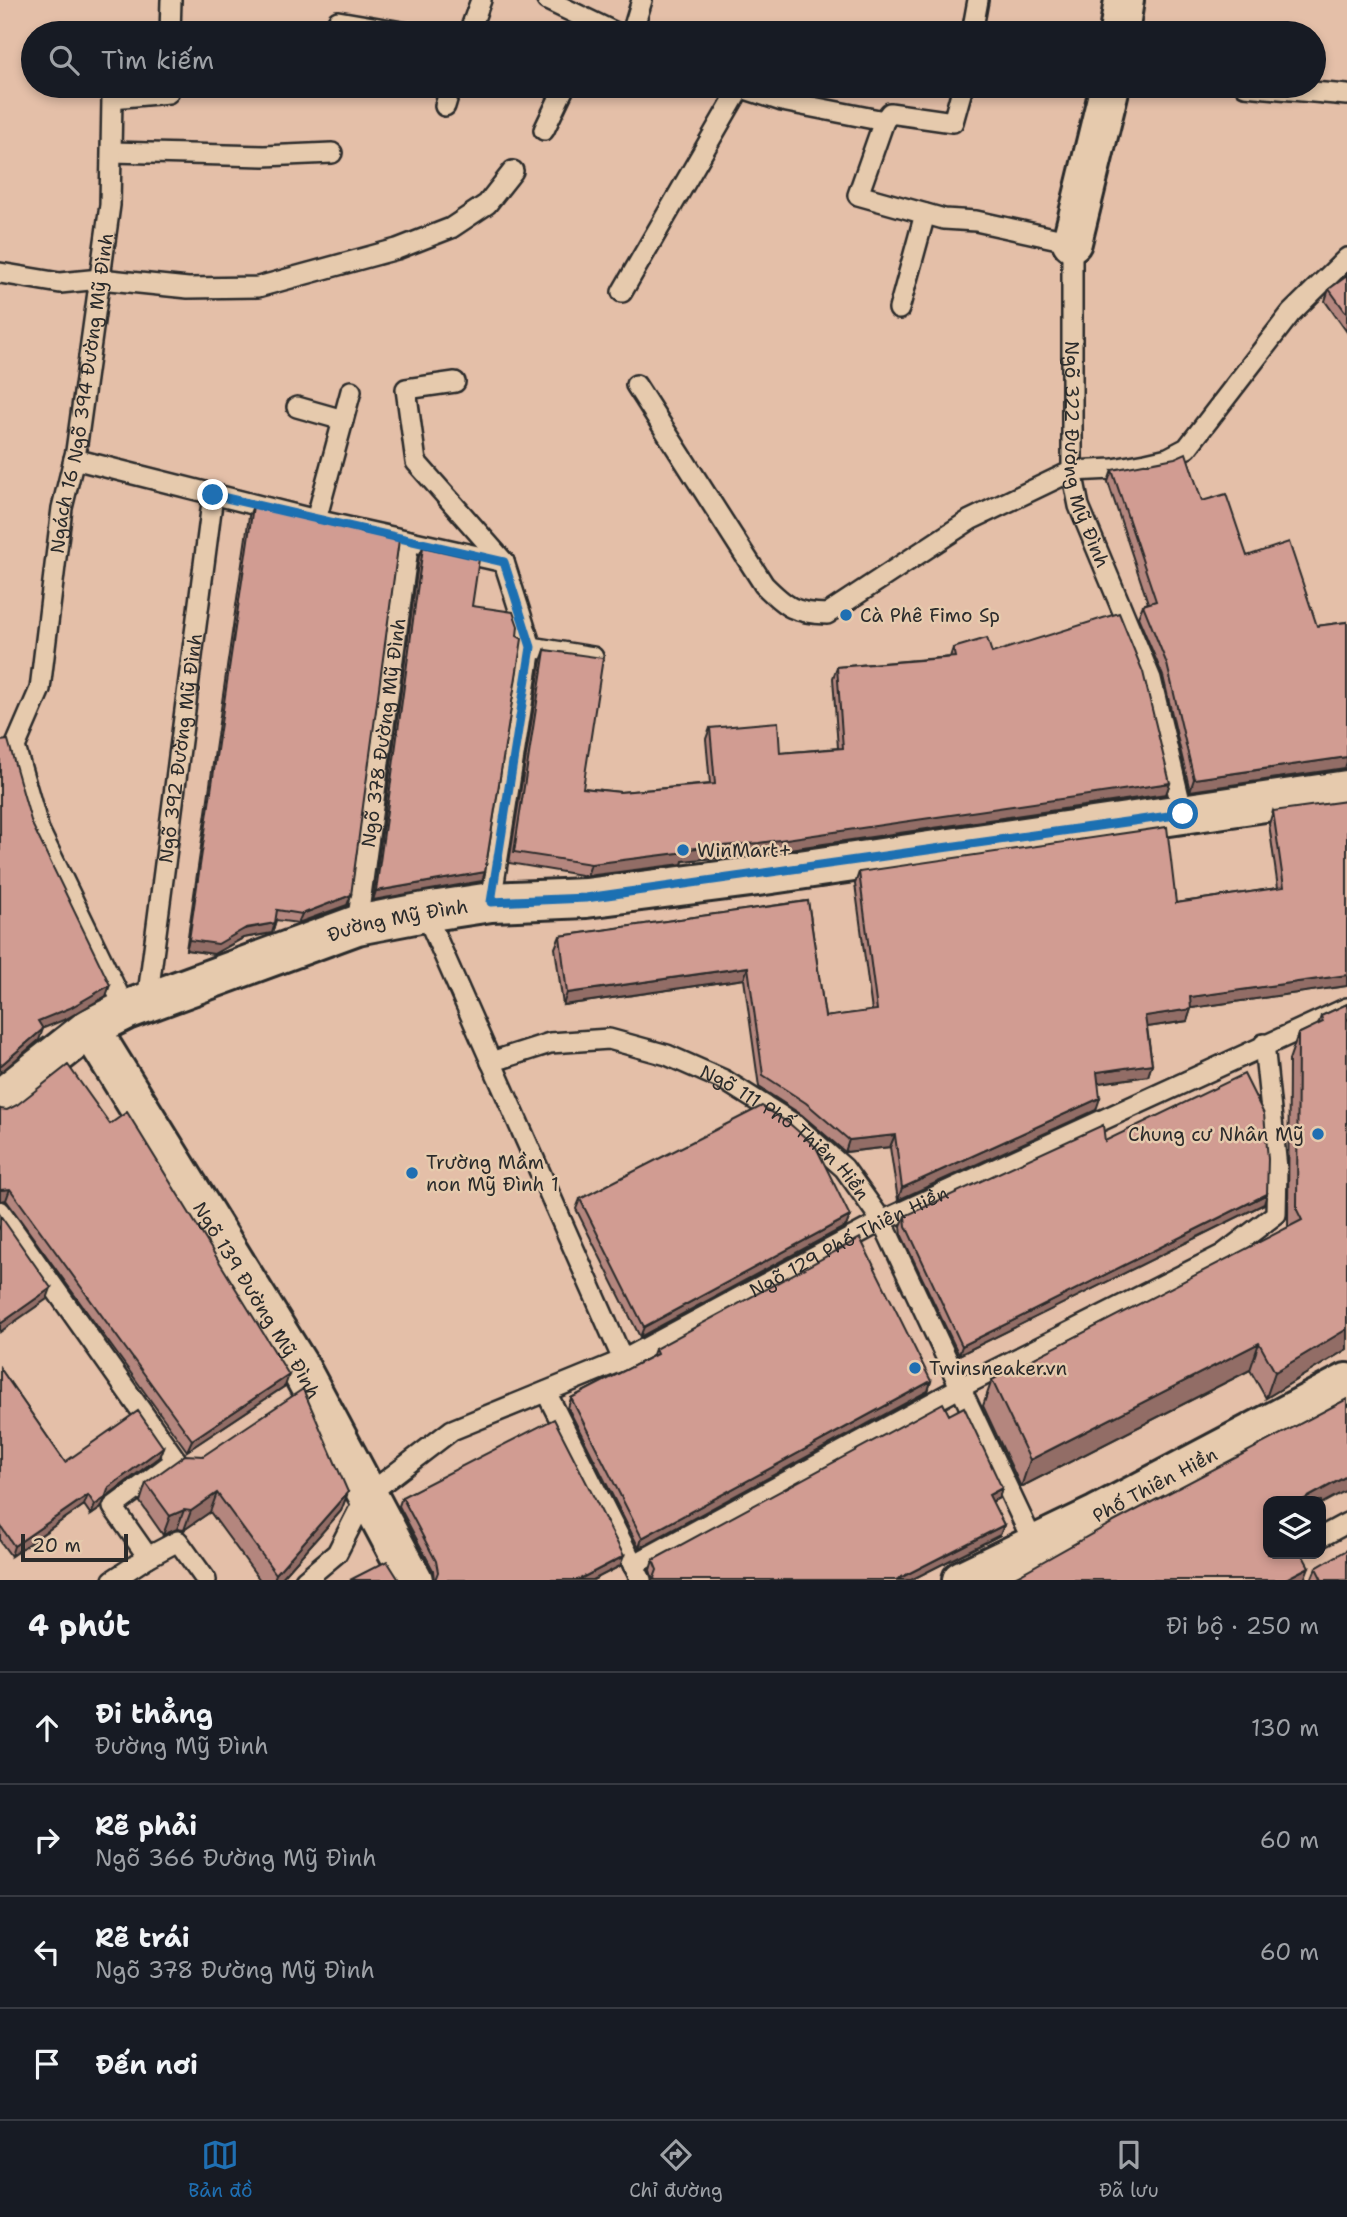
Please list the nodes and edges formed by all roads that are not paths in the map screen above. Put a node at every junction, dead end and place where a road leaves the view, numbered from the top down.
1 (171, 0) edge
2 (481, 0) edge
3 (547, 0) edge
4 (642, 0) edge
5 (978, 0) edge
6 (1124, 0) edge
7 (170, 21) edge
8 (473, 21) edge
9 (582, 21) edge
10 (636, 21) edge
11 (974, 21) edge
12 (1121, 21) edge
13 (1326, 93) edge
14 (1347, 95) edge
15 (112, 98) edge
16 (447, 98) edge
17 (559, 98) edge
18 (732, 98) edge
19 (773, 98) edge
20 (959, 98) edge
21 (1107, 98) edge
22 (445, 106) dead end
23 (884, 121) junction
24 (544, 130) dead end
25 (112, 152) junction
26 (332, 153) dead end
27 (513, 171) dead end
28 (925, 214) junction
29 (1072, 242) junction
30 (1347, 258) edge
31 (0, 273) edge
32 (100, 279) junction
33 (622, 292) dead end
34 (899, 309) dead end
35 (455, 382) dead end
36 (636, 385) dead end
37 (351, 391) dead end
38 (298, 407) dead end
39 (343, 420) junction
40 (74, 459) junction
41 (1072, 471) junction
42 (213, 495) junction
43 (316, 520) junction
44 (409, 541) junction
45 (504, 562) junction
46 (531, 647) junction
47 (594, 657) edge
48 (8, 746) edge
49 (1347, 790) edge
50 (1183, 814) junction
51 (491, 902) junction
52 (425, 912) junction
53 (358, 925) junction
54 (136, 1006) junction
55 (1347, 1008) edge
56 (90, 1028) junction
57 (1264, 1044) junction
58 (491, 1062) junction
59 (0, 1099) edge
60 (0, 1211) edge
61 (882, 1220) junction
62 (623, 1360) junction
63 (1347, 1384) edge
64 (961, 1387) junction
65 (546, 1392) junction
66 (200, 1458) edge
67 (176, 1460) junction
68 (366, 1496) junction
69 (1347, 1523) edge
70 (1326, 1534) edge
71 (1034, 1545) junction
72 (148, 1557) junction
73 (637, 1572) edge
74 (113, 1580) edge
75 (206, 1580) edge
76 (305, 1580) edge
77 (413, 1580) edge
78 (962, 1580) edge

1 - 7 lane
2 - 8 lane
3 - 9 lane
4 - 10 lane
5 - 11 lane
6 - 12 street
13 - 14 lane
15 - 25 lane, Ngách 16 Ngõ 394 Đường Mỹ Đình
16 - 22 lane
17 - 24 lane
18 - 33 lane
19 - 23 lane
20 - 23 lane
21 - 29 street, Ngõ 322 Đường Mỹ Đình
23 - 28 lane
25 - 26 lane
25 - 32 lane, Ngách 16 Ngõ 394 Đường Mỹ Đình
27 - 32 lane
28 - 29 lane
28 - 34 lane
29 - 41 lane, Ngõ 322 Đường Mỹ Đình
30 - 41 lane
31 - 32 lane
32 - 40 lane, Ngách 16 Ngõ 394 Đường Mỹ Đình
35 - 45 lane
36 - 41 lane
37 - 39 lane
38 - 39 lane
39 - 43 lane
40 - 42 lane
40 - 48 lane, Ngách 16 Ngõ 394 Đường Mỹ Đình
41 - 50 lane, Ngõ 322 Đường Mỹ Đình
42 - 43 lane
42 - 54 lane, Ngõ 392 Đường Mỹ Đình
43 - 44 lane
44 - 45 lane
44 - 53 lane, Ngõ 378 Đường Mỹ Đình
45 - 46 lane
46 - 47 lane
46 - 51 lane
48 - 54 lane
49 - 50 street, Đường Mỹ Đình
50 - 51 street, Đường Mỹ Đình
51 - 52 street, Đường Mỹ Đình
52 - 53 street, Đường Mỹ Đình
52 - 58 lane
53 - 54 street, Đường Mỹ Đình
54 - 56 street, Đường Mỹ Đình
55 - 57 lane, Ngõ 129 Phố Thiên Hiền
56 - 59 street, Đường Mỹ Đình
56 - 68 street, Ngõ 139 Đường Mỹ Đình
57 - 61 lane, Ngõ 129 Phố Thiên Hiền
57 - 64 lane
58 - 61 lane, Ngõ 111 Phố Thiên Hiền
58 - 62 lane
60 - 67 lane
61 - 62 lane, Ngõ 129 Phố Thiên Hiền
61 - 64 lane, Ngõ 111 Phố Thiên Hiền
62 - 65 lane, Ngõ 129 Phố Thiên Hiền
63 - 71 street, Phố Thiên Hiền
64 - 71 lane, Ngõ 111 Phố Thiên Hiền
64 - 73 lane
65 - 68 lane, Ngõ 129 Phố Thiên Hiền
65 - 73 lane
66 - 67 lane
67 - 72 lane
68 - 76 lane
68 - 77 street, Ngõ 139 Đường Mỹ Đình
69 - 70 lane
71 - 78 street, Phố Thiên Hiền
72 - 74 lane
72 - 75 lane

